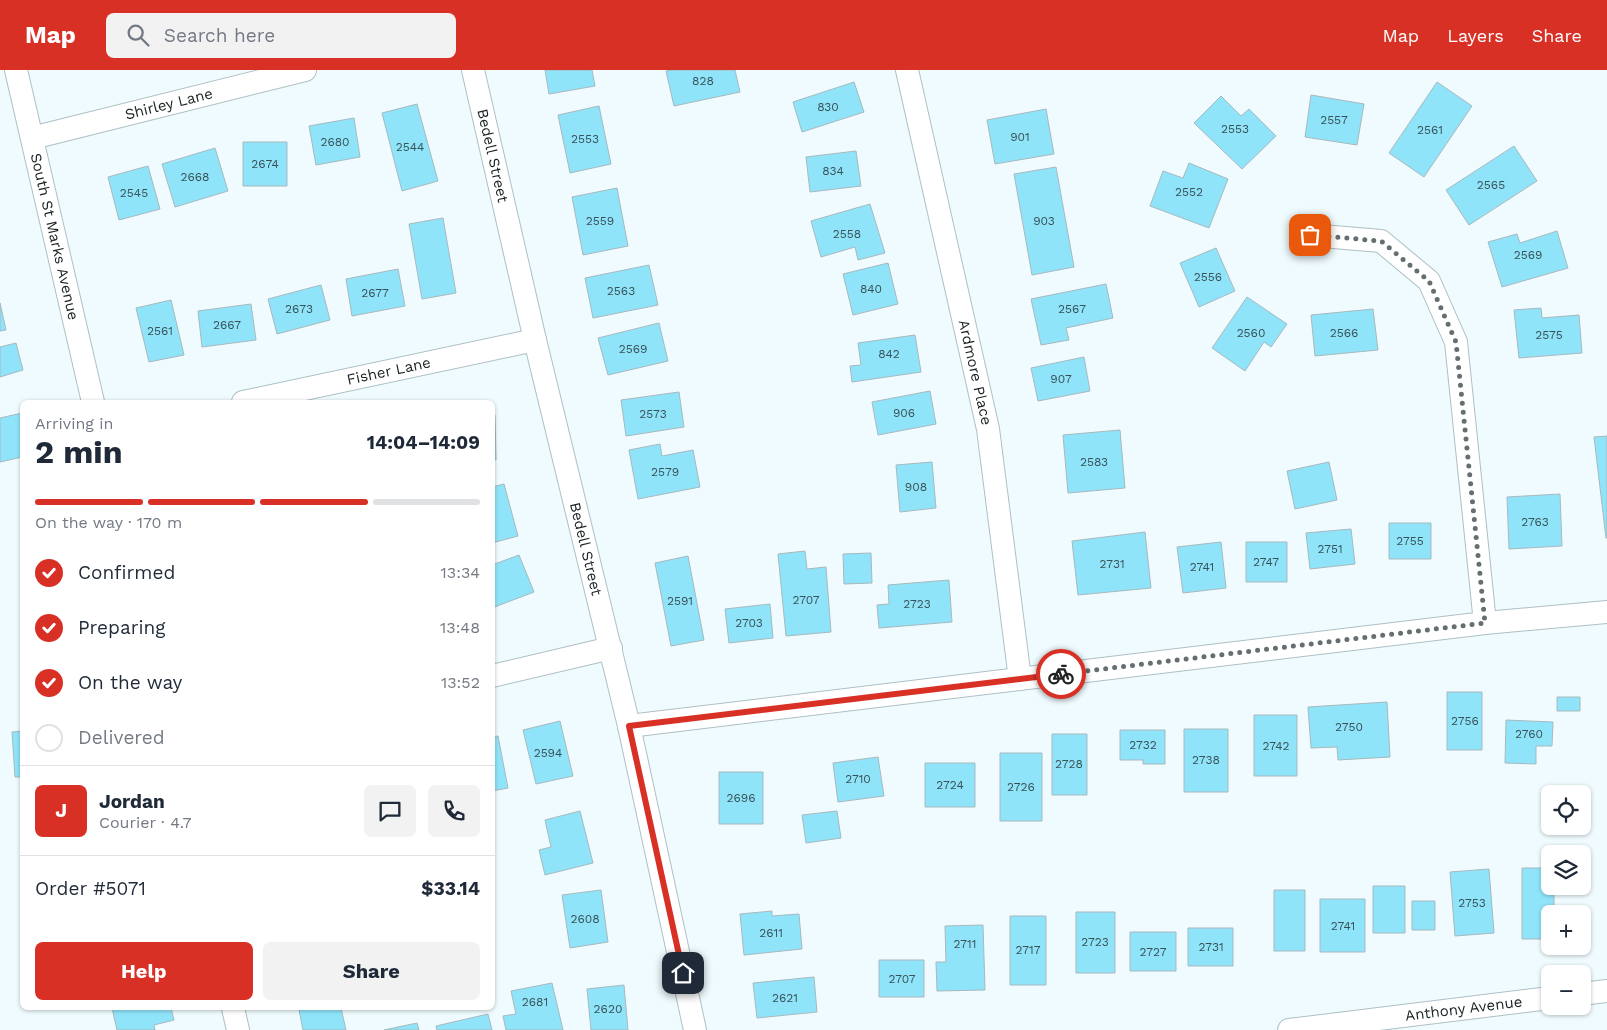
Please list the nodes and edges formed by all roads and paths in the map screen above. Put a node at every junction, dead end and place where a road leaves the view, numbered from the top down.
1 (16, 70) edge
2 (305, 70) edge
3 (473, 70) edge
4 (907, 70) edge
5 (32, 138) junction
6 (1310, 235) dead end
7 (535, 340) junction
8 (93, 400) edge
9 (252, 400) edge
10 (1607, 612) edge
11 (1485, 623) junction
12 (611, 648) junction
13 (495, 675) edge
14 (1020, 679) junction
15 (629, 726) junction
16 (1607, 992) edge
17 (1591, 993) edge
18 (1541, 999) edge
19 (233, 1010) edge
20 (238, 1030) edge
21 (695, 1030) edge
22 (1289, 1030) edge

1 - 5 street, South St Marks Avenue
2 - 5 street, Shirley Lane
3 - 7 street, Bedell Street
4 - 14 street, Ardmore Place
5 - 8 street, South St Marks Avenue
6 - 11 street
7 - 9 street, Fisher Lane
7 - 12 street, Bedell Street
10 - 11 street
11 - 14 street
12 - 13 street
12 - 15 street, Bedell Street
14 - 15 street
15 - 21 street, Bedell Street
16 - 17 street
18 - 22 street, Anthony Avenue
19 - 20 street

